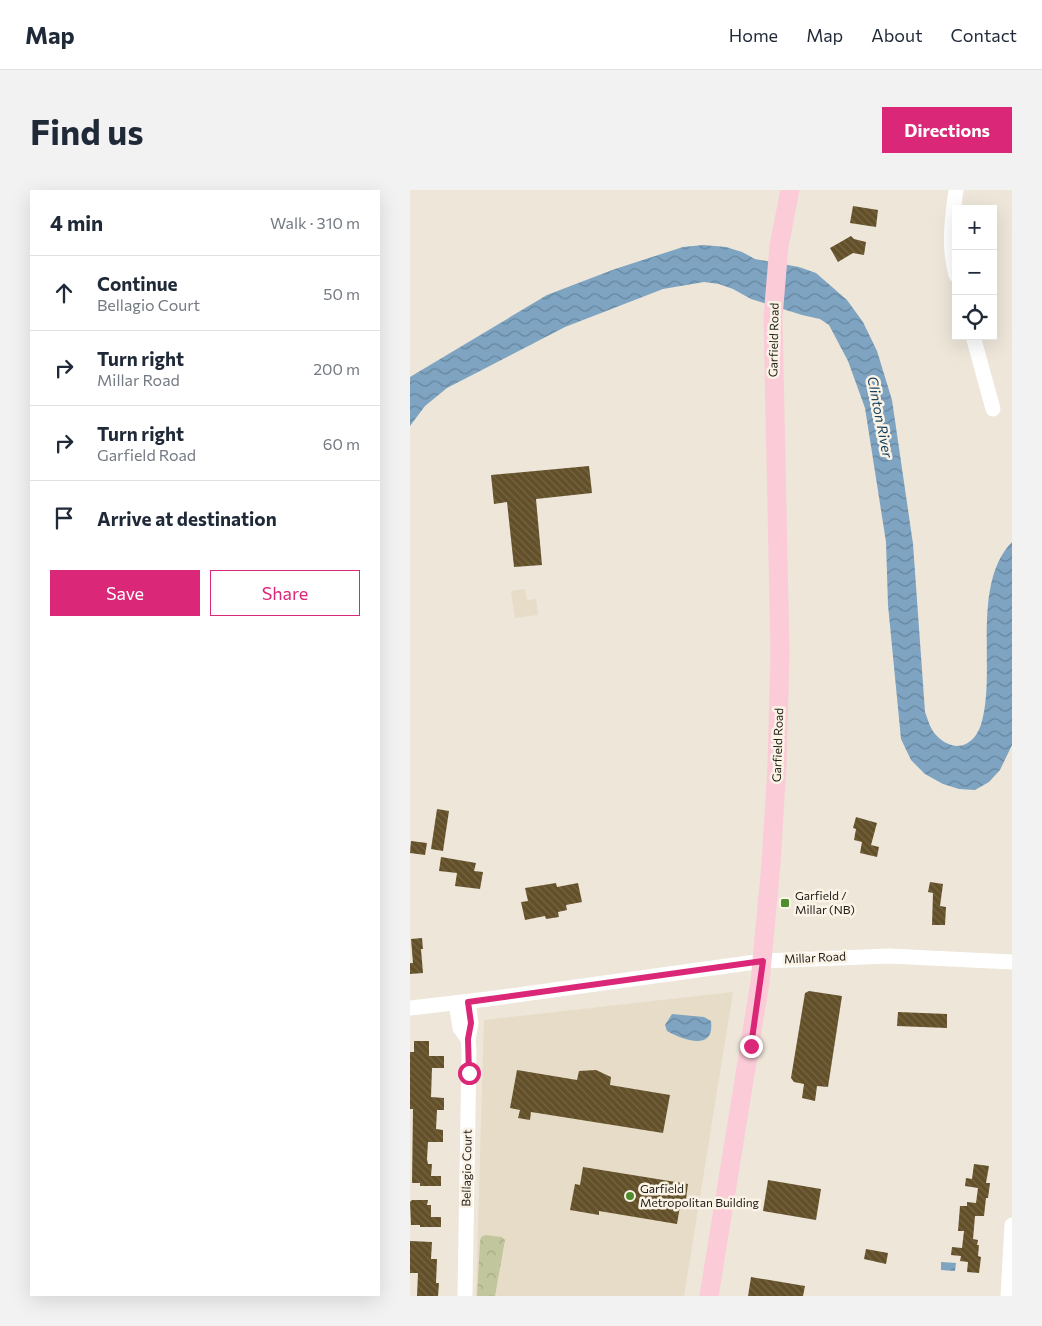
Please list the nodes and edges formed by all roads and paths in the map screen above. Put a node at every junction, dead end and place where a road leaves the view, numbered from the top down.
1 (790, 190) edge
2 (956, 190) edge
3 (952, 259) edge
4 (974, 340) edge
5 (993, 410) dead end
6 (763, 961) junction
7 (1012, 962) edge
8 (462, 1002) junction
9 (410, 1008) edge
10 (1012, 1225) edge
11 (465, 1296) edge
12 (709, 1296) edge
13 (1008, 1296) edge

1 - 6 main road, Garfield Road
2 - 3 street
4 - 5 street
6 - 7 street, Millar Road
6 - 8 street, Millar Road
6 - 12 main road, Garfield Road
8 - 9 street, Millar Road
8 - 11 street, Bellagio Court
10 - 13 street

